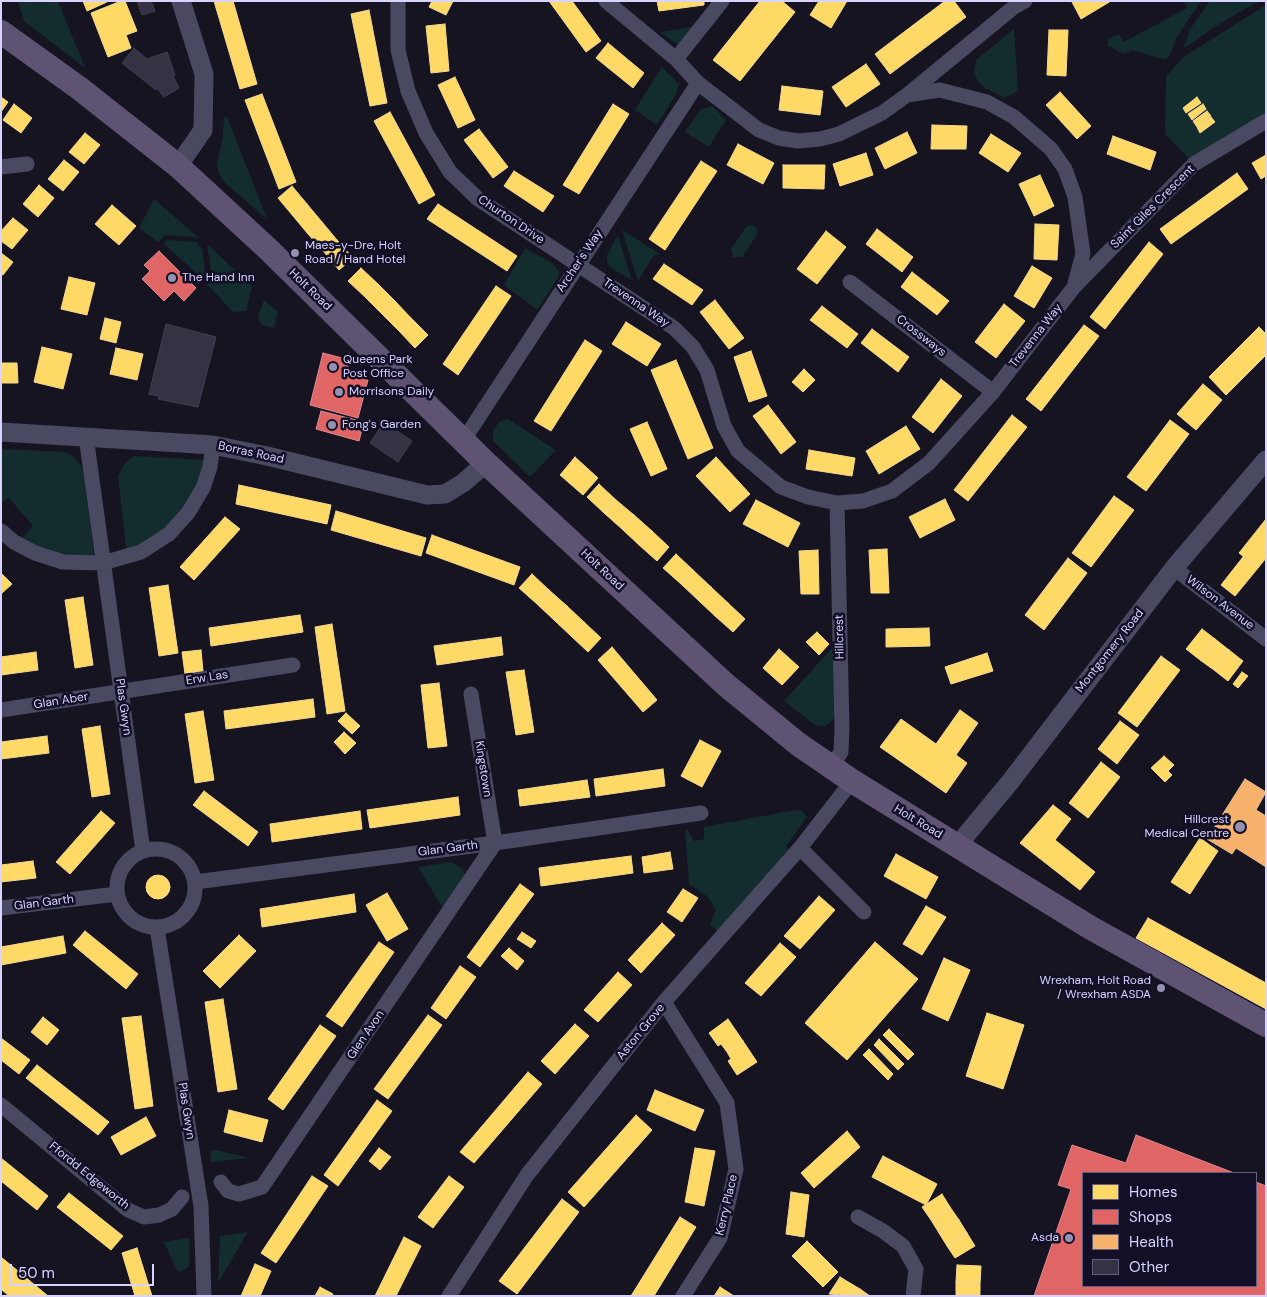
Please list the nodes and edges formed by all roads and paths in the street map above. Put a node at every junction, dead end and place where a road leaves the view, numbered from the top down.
1 (181, 1) edge
2 (398, 1) edge
3 (606, 1) edge
4 (722, 1) edge
5 (1018, 3) edge
6 (1, 32) edge
7 (676, 59) junction
8 (698, 83) junction
9 (907, 94) junction
10 (1266, 121) edge
11 (27, 164) dead end
12 (1, 166) edge
13 (178, 166) junction
14 (578, 264) junction
15 (850, 282) dead end
16 (1074, 287) junction
17 (993, 392) junction
18 (1, 432) edge
19 (86, 436) junction
20 (463, 440) junction
21 (213, 445) junction
22 (1266, 460) edge
23 (486, 463) junction
24 (837, 503) junction
25 (1, 531) edge
26 (103, 563) junction
27 (1174, 568) junction
28 (1266, 639) edge
29 (294, 665) dead end
30 (121, 691) junction
31 (471, 694) dead end
32 (1, 710) edge
33 (831, 768) junction
34 (852, 781) junction
35 (701, 813) dead end
36 (495, 843) junction
37 (957, 846) junction
38 (800, 848) junction
39 (143, 851) junction
40 (195, 882) junction
41 (118, 894) junction
42 (1, 908) edge
43 (864, 912) dead end
44 (156, 928) junction
45 (664, 1002) junction
46 (1266, 1025) edge
47 (1, 1105) edge
48 (221, 1182) dead end
49 (182, 1197) dead end
50 (858, 1217) dead end
51 (204, 1296) edge
52 (449, 1296) edge
53 (683, 1296) edge
54 (913, 1296) edge

1 - 13 street
2 - 14 street, Churton Drive
3 - 7 street, Trevenna Way
4 - 7 street
5 - 9 street
6 - 13 main road, Holt Road
7 - 8 street, Trevenna Way
8 - 9 street, Trevenna Way
8 - 14 street, Archer's Way
9 - 16 street, Trevenna Way
10 - 16 street, Saint Giles Crescent
11 - 12 street
13 - 20 main road, Holt Road
14 - 20 street, Archer's Way
14 - 24 street, Trevenna Way
15 - 17 street, Crossways
16 - 17 street, Trevenna Way
17 - 24 street, Trevenna Way
18 - 19 street, Borras Road
19 - 21 street, Borras Road
19 - 26 street, Plas Gwyn
20 - 23 main road, Holt Road
21 - 23 street, Borras Road
21 - 26 street
22 - 27 street, Montgomery Road
23 - 33 main road, Holt Road
24 - 33 street, Hillcrest
25 - 26 street
26 - 30 street, Plas Gwyn
27 - 28 street, Wilson Avenue
27 - 37 street, Montgomery Road
29 - 30 street, Erw Las
30 - 32 street, Glan Aber
30 - 39 street, Plas Gwyn
31 - 36 street, Kingstown
33 - 34 main road, Holt Road
34 - 37 main road, Holt Road
34 - 38 street, Aston Grove
35 - 36 street, Glan Garth
36 - 40 street, Glan Garth
36 - 48 street, Glen Avon
37 - 46 main road, Holt Road
38 - 43 street
38 - 45 street, Aston Grove
39 - 40 street
39 - 41 street
40 - 44 street
41 - 42 street, Glan Garth
41 - 44 street
44 - 51 street, Plas Gwyn
45 - 52 street, Aston Grove
45 - 53 street, Kerry Place
47 - 49 street, Ffordd Edgeworth
50 - 54 street

